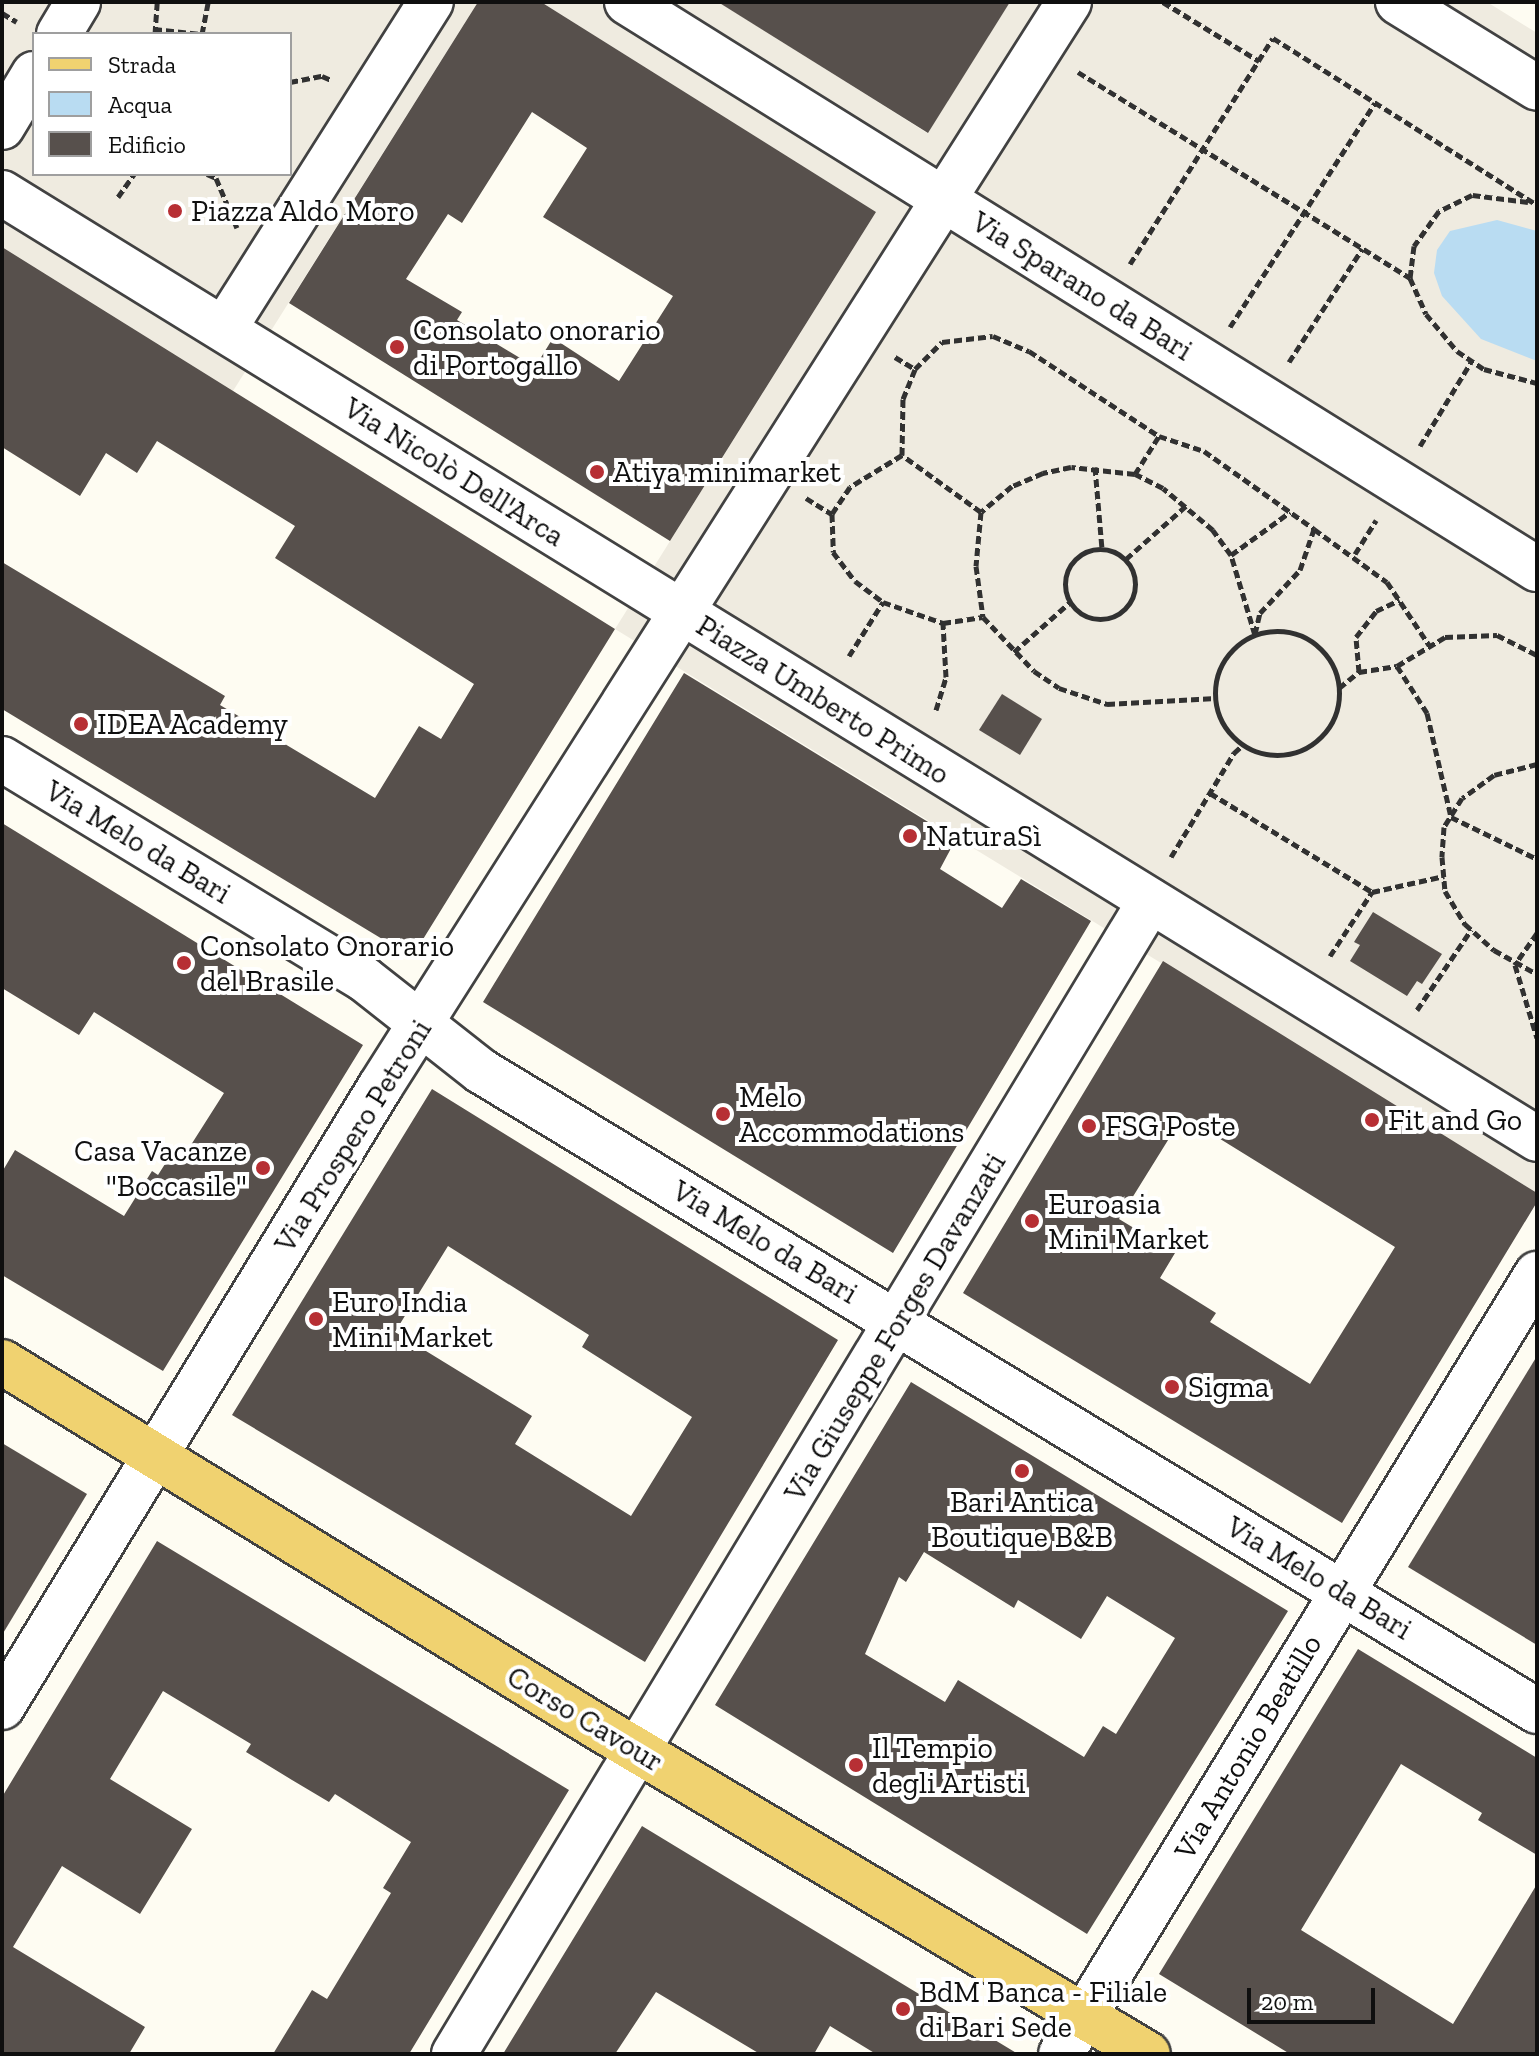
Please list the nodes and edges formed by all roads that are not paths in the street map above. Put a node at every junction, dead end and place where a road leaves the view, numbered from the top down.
1 (78, 2) edge
2 (431, 2) edge
3 (627, 2) edge
4 (1069, 2) edge
5 (1398, 2) edge
6 (60, 32) edge
7 (32, 77) edge
8 (1537, 88) edge
9 (2, 127) edge
10 (2, 193) edge
11 (945, 201) junction
12 (224, 329) junction
13 (1537, 569) edge
14 (684, 614) junction
15 (2, 759) edge
16 (1150, 901) junction
17 (422, 1027) junction
18 (1537, 1139) edge
19 (1537, 1274) edge
20 (898, 1322) junction
21 (11, 1371) edge
22 (154, 1457) junction
23 (1342, 1593) junction
24 (2, 1707) edge
25 (1537, 1711) edge
26 (639, 1751) junction
27 (1084, 2016) junction
28 (454, 2054) edge
29 (1061, 2054) edge
30 (1148, 2054) edge

1 - 6 street
2 - 12 street
3 - 11 street, Via Sparano da Bari
4 - 11 street, Piazza Umberto Primo
5 - 8 street
7 - 9 street
10 - 12 street
11 - 13 street, Via Sparano da Bari
11 - 14 street, Piazza Umberto Primo
12 - 14 street, Via Nicolò Dell'Arca
14 - 16 street, Piazza Umberto Primo
14 - 17 street, Via Prospero Petroni
15 - 17 street, Via Melo da Bari
16 - 18 street, Piazza Umberto Primo
16 - 20 street, Via Giuseppe Forges Davanzati
17 - 20 street, Via Melo da Bari
17 - 22 street, Via Prospero Petroni
19 - 23 street, Via Antonio Beatillo
20 - 23 street, Via Melo da Bari
20 - 26 street, Via Giuseppe Forges Davanzati
21 - 22 main road, Corso Cavour
22 - 24 street, Via Prospero Petroni
22 - 26 main road, Corso Cavour
23 - 25 street, Via Melo da Bari
23 - 27 street, Via Antonio Beatillo
26 - 27 main road, Corso Cavour
26 - 28 street, Via Giuseppe Forges Davanzati
27 - 29 street, Via Antonio Beatillo
27 - 30 main road, Corso Cavour

